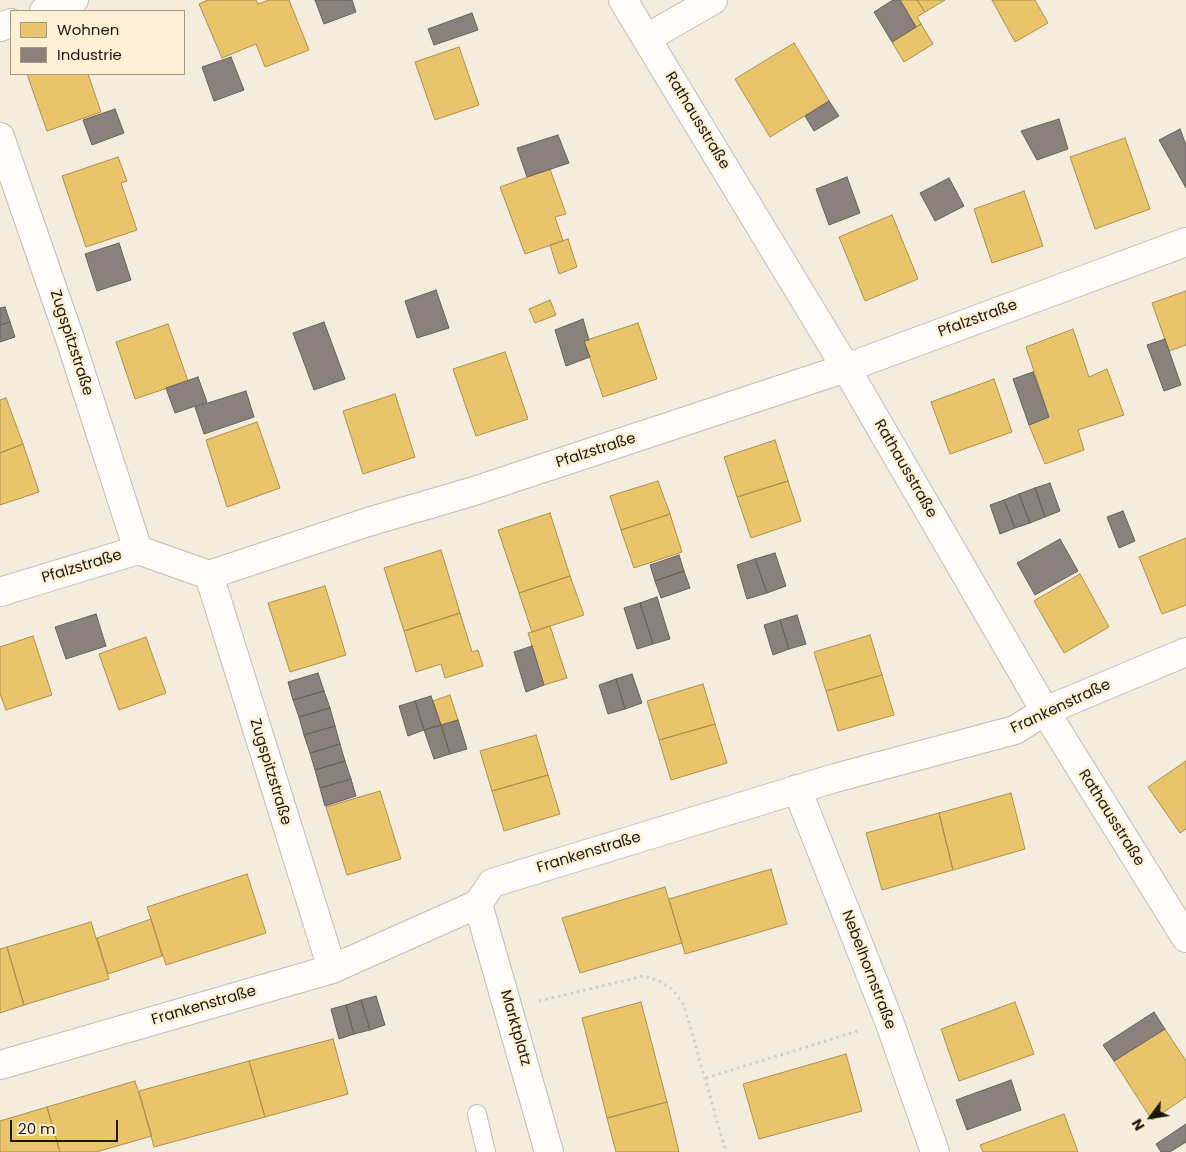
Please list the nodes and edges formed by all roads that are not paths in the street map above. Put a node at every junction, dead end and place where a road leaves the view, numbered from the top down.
1 (74, 0) edge
2 (623, 0) edge
3 (713, 0) edge
4 (47, 10) edge
5 (647, 38) junction
6 (0, 137) edge
7 (1186, 242) edge
8 (846, 368) junction
9 (138, 550) junction
10 (209, 575) junction
11 (0, 592) edge
12 (1186, 652) edge
13 (1045, 711) junction
14 (797, 789) junction
15 (478, 904) junction
16 (1186, 938) edge
17 (332, 969) junction
18 (0, 1064) edge
19 (477, 1114) dead end
20 (486, 1152) edge
21 (549, 1152) edge
22 (935, 1152) edge

1 - 4 street
2 - 5 street, Rathausstraße
3 - 5 street
5 - 8 street, Rathausstraße
6 - 9 street, Zugspitzstraße
7 - 8 street, Pfalzstraße
8 - 10 street, Pfalzstraße
8 - 13 street, Rathausstraße
9 - 10 street, Pfalzstraße
9 - 11 street, Pfalzstraße
10 - 17 street, Zugspitzstraße
12 - 13 street, Frankenstraße
13 - 14 street, Frankenstraße
13 - 16 street, Rathausstraße
14 - 15 street, Frankenstraße
14 - 22 street, Nebelhornstraße
15 - 17 street, Frankenstraße
15 - 21 street, Marktplatz
17 - 18 street, Frankenstraße
19 - 20 lane

